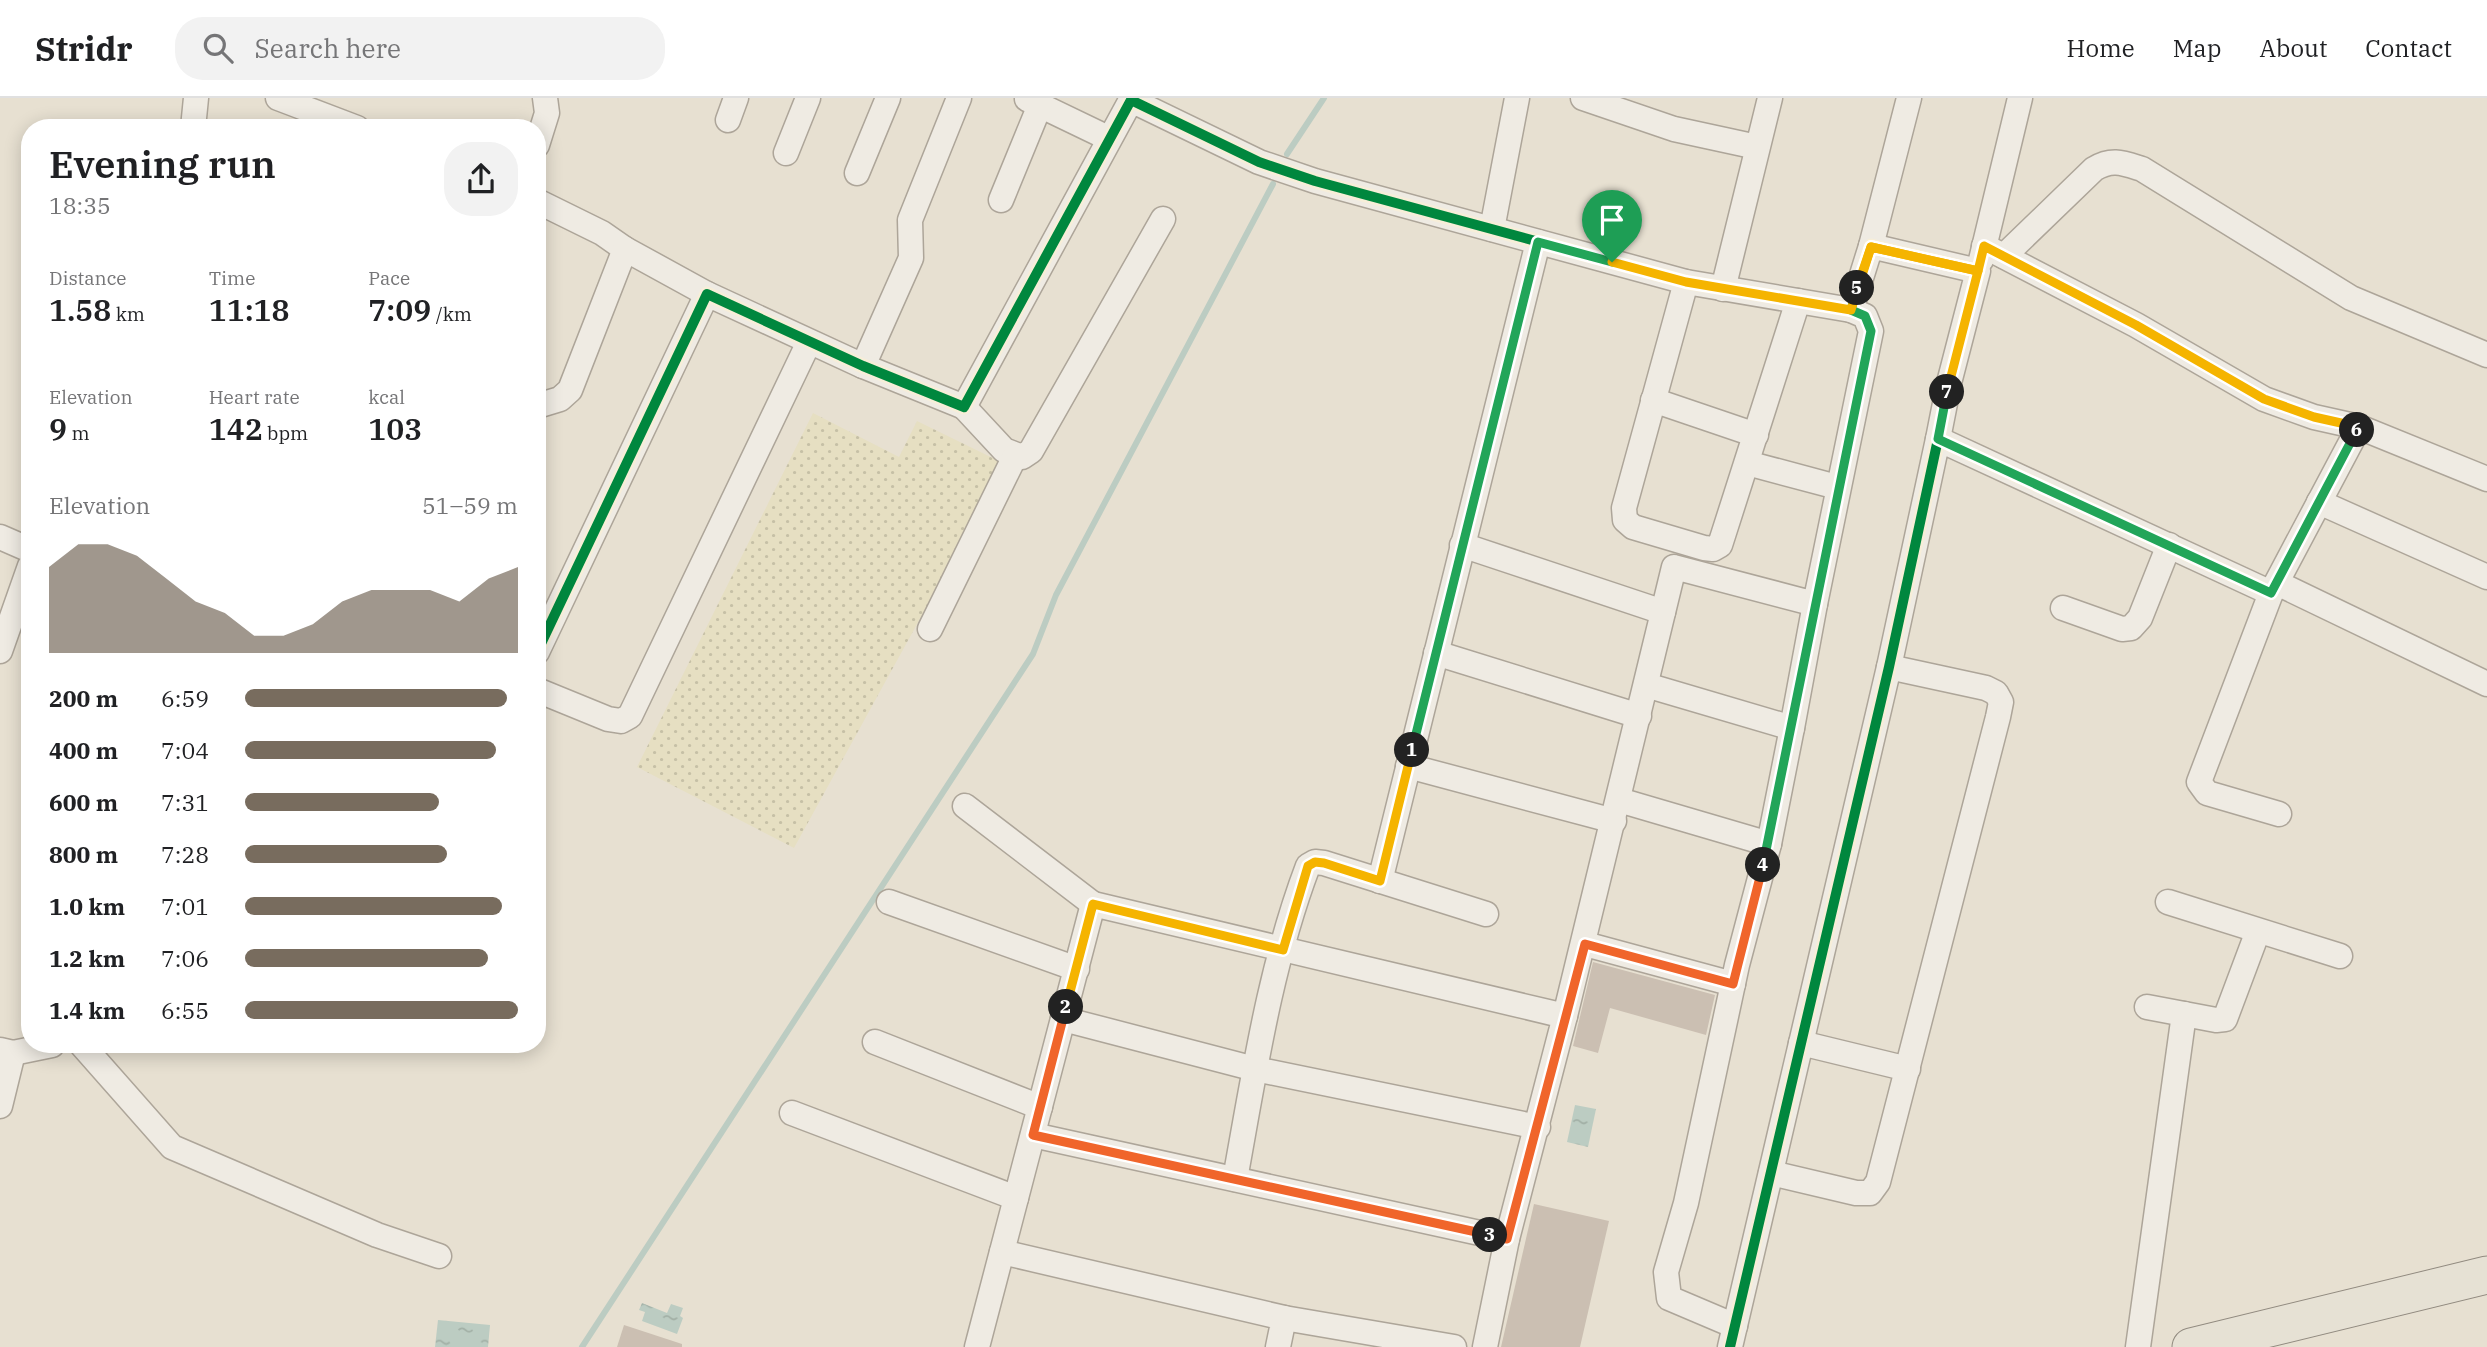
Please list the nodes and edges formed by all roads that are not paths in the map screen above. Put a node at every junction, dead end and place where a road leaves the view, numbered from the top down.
1 (196, 98) edge
2 (278, 98) edge
3 (545, 98) edge
4 (808, 98) edge
5 (888, 98) edge
6 (959, 98) edge
7 (1517, 98) edge
8 (1583, 98) edge
9 (1770, 98) edge
10 (1909, 98) edge
11 (2020, 98) edge
12 (1131, 99) edge
13 (1032, 102) edge
14 (194, 119) edge
15 (333, 119) edge
16 (545, 119) edge
17 (1108, 138) junction
18 (1758, 147) junction
19 (786, 153) dead end
20 (857, 173) dead end
21 (1001, 200) dead end
22 (546, 205) edge
23 (1163, 219) dead end
24 (1492, 229) junction
25 (1538, 242) junction
26 (1871, 247) junction
27 (625, 249) junction
28 (1994, 251) junction
29 (1978, 271) junction
30 (1686, 282) junction
31 (1723, 289) junction
32 (707, 294) junction
33 (1798, 301) junction
34 (1851, 310) junction
35 (808, 342) junction
36 (2487, 355) edge
37 (863, 366) junction
38 (1653, 400) junction
39 (546, 403) edge
40 (964, 407) junction
41 (2359, 427) junction
42 (1756, 435) junction
43 (1938, 439) junction
44 (1015, 456) junction
45 (1747, 463) junction
46 (2487, 479) edge
47 (1837, 487) junction
48 (2319, 502) junction
49 (0, 537) edge
50 (1680, 541) junction
51 (1462, 545) junction
52 (2169, 545) junction
53 (21, 546) edge
54 (1674, 567) junction
55 (2487, 577) edge
56 (2274, 588) junction
57 (21, 592) edge
58 (1815, 604) junction
59 (2063, 608) dead end
60 (1662, 612) junction
61 (930, 629) dead end
62 (546, 633) edge
63 (0, 651) edge
64 (1436, 653) junction
65 (1889, 667) junction
66 (2487, 684) edge
67 (1646, 685) junction
68 (546, 694) edge
69 (1639, 716) junction
70 (1792, 728) junction
71 (1408, 766) junction
72 (965, 806) dead end
73 (1616, 811) junction
74 (2280, 814) dead end
75 (1769, 844) junction
76 (1380, 881) junction
77 (889, 902) dead end
78 (2168, 902) dead end
79 (1093, 904) junction
80 (1486, 914) dead end
81 (2258, 931) junction
82 (1585, 944) junction
83 (1283, 950) junction
84 (2340, 956) dead end
85 (1077, 969) junction
86 (1733, 984) junction
87 (2147, 1007) dead end
88 (2184, 1014) junction
89 (1565, 1016) junction
90 (1063, 1019) junction
91 (875, 1042) dead end
92 (1801, 1042) junction
93 (6, 1051) edge
94 (89, 1053) edge
95 (1255, 1069) junction
96 (1908, 1069) junction
97 (0, 1106) edge
98 (1040, 1107) junction
99 (792, 1113) dead end
100 (1538, 1127) junction
101 (1033, 1135) junction
102 (1771, 1173) junction
103 (1235, 1179) junction
104 (1016, 1198) junction
105 (1507, 1239) junction
106 (1002, 1252) junction
107 (439, 1256) dead end
108 (2487, 1275) edge
109 (1284, 1318) junction
110 (1733, 1336) edge
111 (977, 1347) edge
112 (1278, 1347) edge
113 (1454, 1347) edge
114 (1485, 1347) edge
115 (2138, 1347) edge
116 (2191, 1347) edge

1 - 14 street
2 - 15 street
3 - 16 street
4 - 19 street
5 - 20 street
6 - 37 street
7 - 24 street
8 - 18 street
9 - 18 street
10 - 26 street
11 - 28 street
12 - 17 street
12 - 24 street
13 - 17 street
13 - 21 street
17 - 40 street
18 - 31 street
22 - 27 street
23 - 44 street
24 - 25 street
25 - 30 street
25 - 51 street
26 - 29 street
26 - 34 street
27 - 32 street
27 - 39 street
28 - 29 street
28 - 36 street
28 - 41 street
29 - 43 street
30 - 31 street
30 - 38 street
31 - 33 street
32 - 35 street
32 - 62 street
33 - 34 street
33 - 42 street
34 - 47 street
35 - 37 street
35 - 68 street
37 - 40 street
38 - 42 street
38 - 50 street
40 - 44 street
41 - 46 street
41 - 48 street
42 - 45 street
43 - 52 street
43 - 65 street
44 - 61 street
45 - 47 street
45 - 50 street
47 - 58 street
48 - 55 street
48 - 56 street
49 - 53 street
50 - 54 street
51 - 60 street
51 - 64 street
52 - 56 street
52 - 59 street
54 - 58 street
54 - 60 street
56 - 66 street
56 - 74 street
57 - 63 street
58 - 70 street
60 - 67 street
64 - 69 street
64 - 71 street
65 - 92 street
65 - 96 street
67 - 69 street
67 - 70 street
69 - 73 street
70 - 75 street
71 - 73 street
71 - 76 street
72 - 79 street
73 - 75 street
73 - 82 street
75 - 86 street
76 - 80 street
76 - 83 street
77 - 85 street
78 - 81 street
79 - 83 street
79 - 85 street
81 - 84 street
81 - 88 street
82 - 86 street
82 - 89 street
83 - 89 street
83 - 95 street
85 - 90 street
86 - 110 street
87 - 88 street
88 - 115 street
89 - 100 street
90 - 95 street
90 - 98 street
91 - 98 street
92 - 96 street
92 - 102 street
93 - 97 street
94 - 107 street
95 - 100 street
95 - 103 street
96 - 102 street
98 - 101 street
99 - 104 street
100 - 105 street
101 - 103 street
101 - 104 street
102 - 110 street
103 - 105 street
104 - 106 street
105 - 114 street
106 - 109 street
106 - 111 street
108 - 116 main road
109 - 112 street
109 - 113 street

